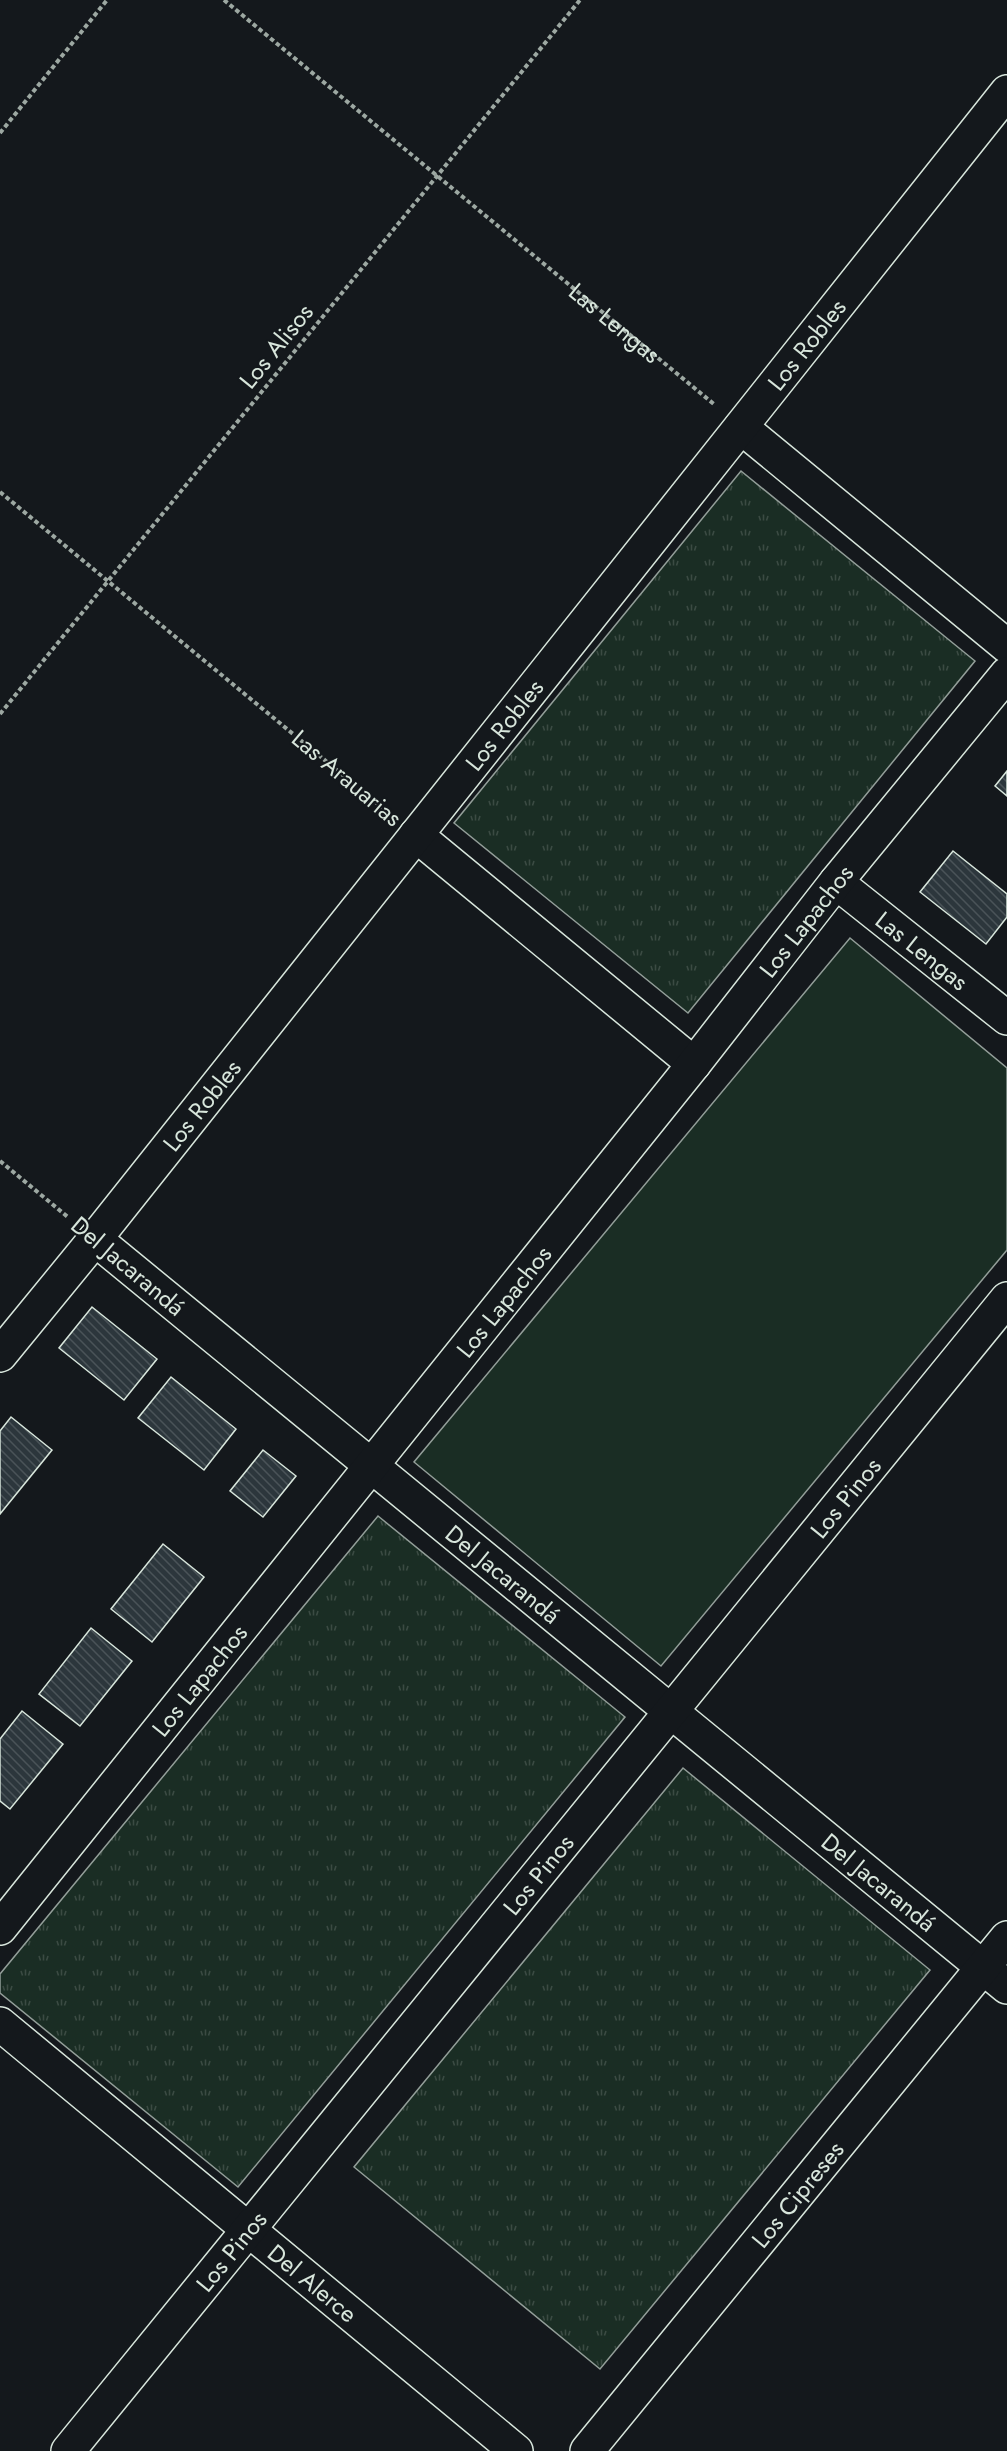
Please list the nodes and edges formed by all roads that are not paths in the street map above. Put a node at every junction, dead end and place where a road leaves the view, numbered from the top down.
1 (1007, 92) edge
2 (741, 427) junction
3 (1007, 646) edge
4 (1007, 674) edge
5 (416, 835) junction
6 (836, 882) junction
7 (1007, 1018) edge
8 (694, 1064) junction
9 (95, 1239) junction
10 (1007, 1299) edge
11 (0, 1355) edge
12 (370, 1467) junction
13 (670, 1712) junction
14 (0, 1928) edge
15 (1007, 1938) edge
16 (995, 1977) edge
17 (0, 2024) edge
18 (249, 2230) junction
19 (68, 2451) edge
20 (516, 2451) edge
21 (587, 2451) edge

1 - 2 street, Los Robles
2 - 3 street
2 - 5 street, Los Robles
4 - 6 street, Los Lapachos
5 - 8 street, Las Arauarias
5 - 9 street, Los Robles
6 - 7 street, Las Lengas
6 - 8 street, Los Lapachos
8 - 12 street, Los Lapachos
9 - 11 street, Los Robles
9 - 12 street, Del Jacarandá
10 - 13 street, Los Pinos
12 - 13 street, Del Jacarandá
12 - 14 street, Los Lapachos
13 - 16 street, Del Jacarandá
13 - 18 street, Los Pinos
15 - 16 street, Los Cipreses
16 - 21 street, Los Cipreses
17 - 18 street, Del Alerce
18 - 19 street, Los Pinos
18 - 20 street, Del Alerce

